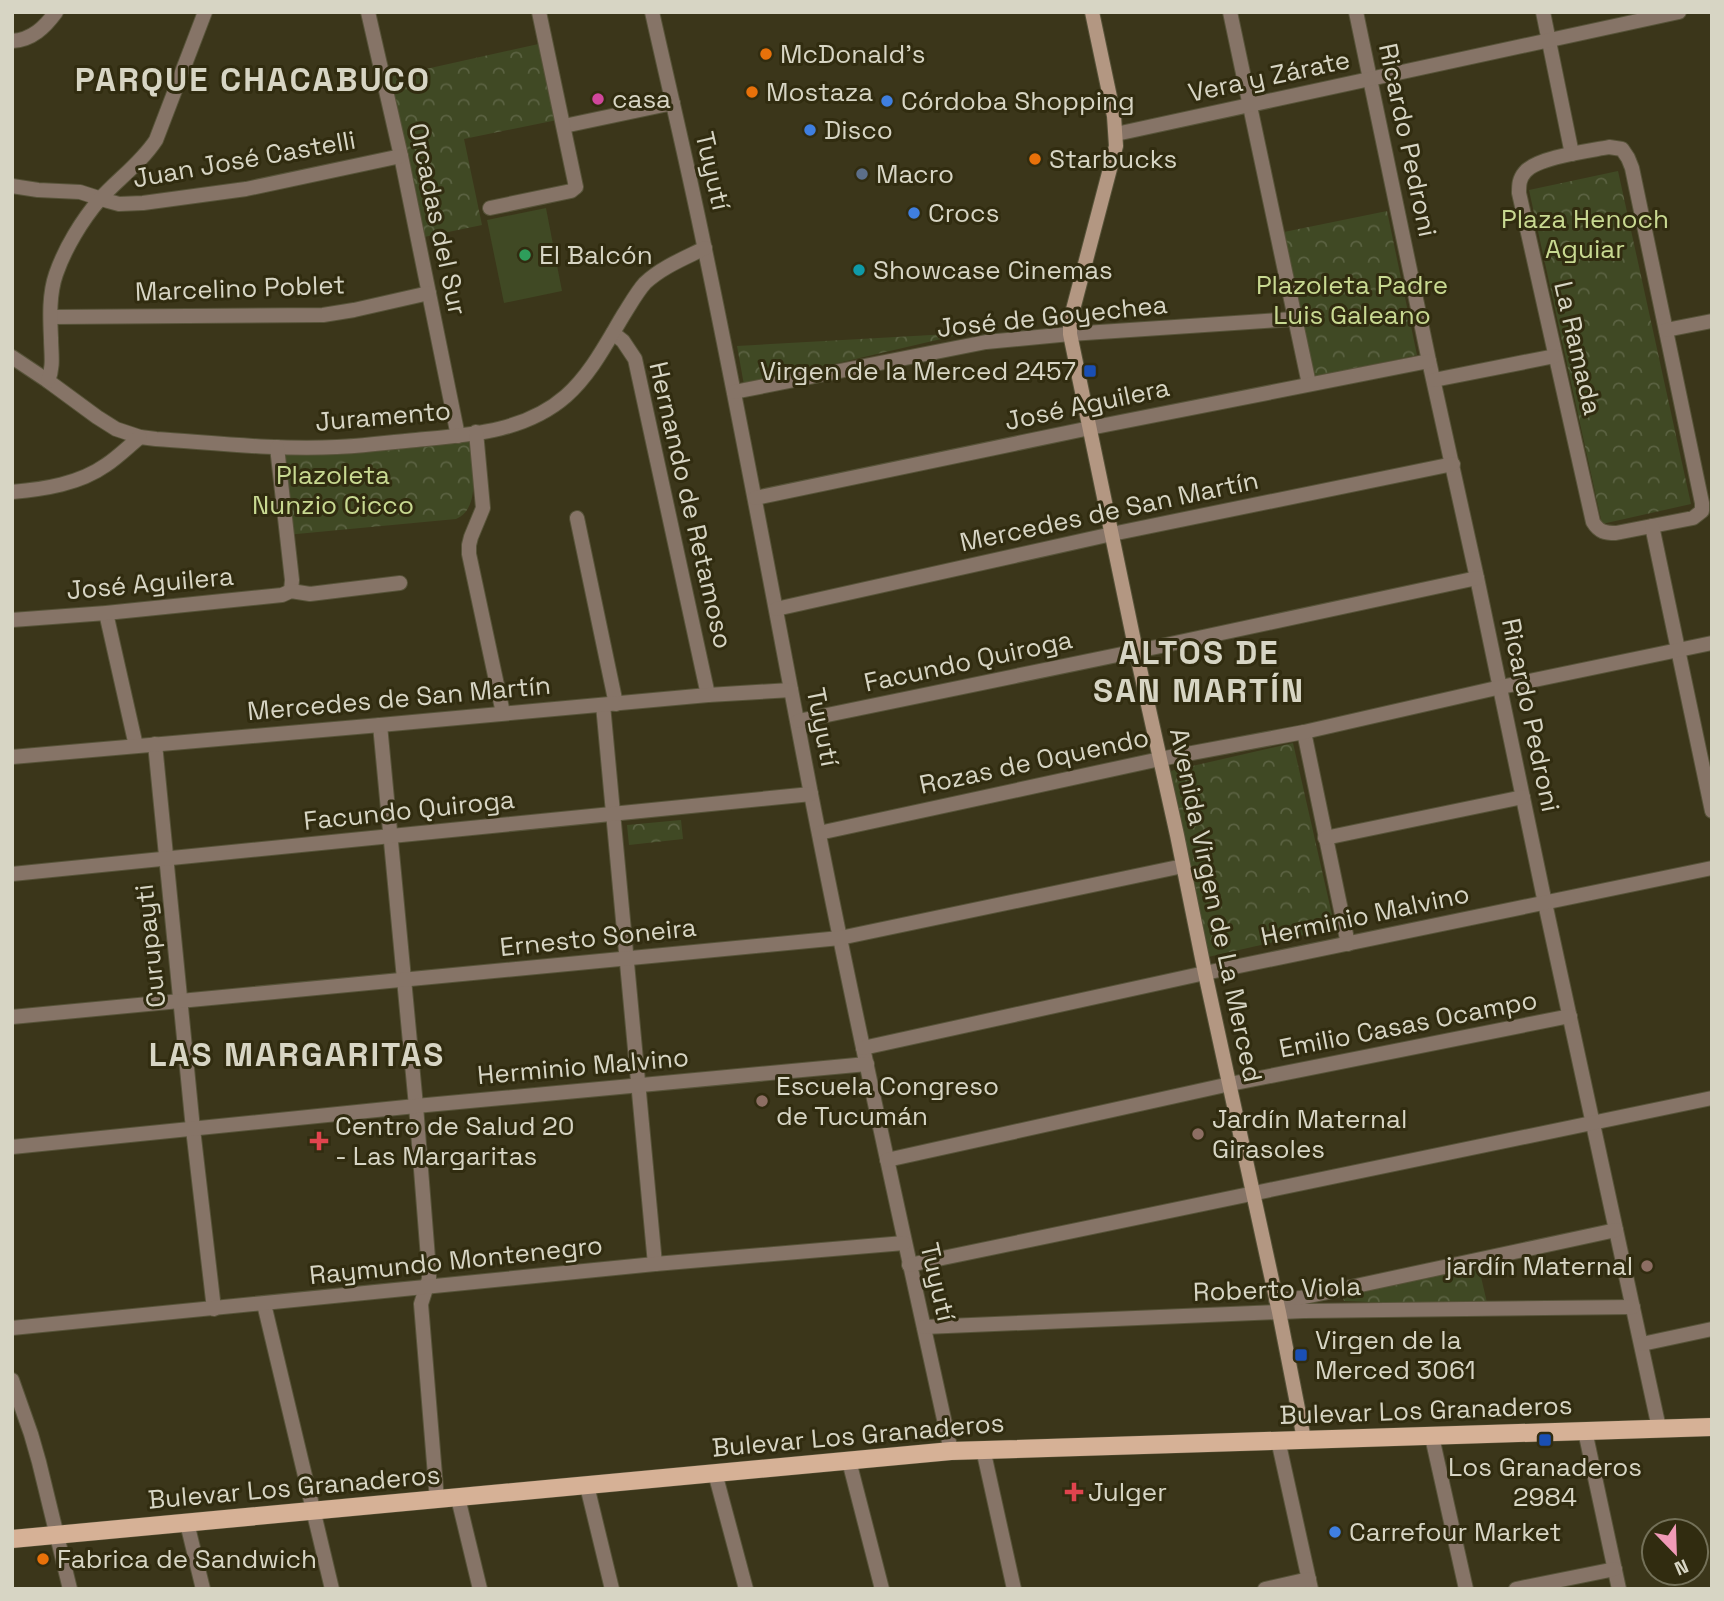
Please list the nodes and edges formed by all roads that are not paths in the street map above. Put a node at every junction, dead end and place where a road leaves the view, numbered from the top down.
1 (56, 12) edge
2 (205, 12) edge
3 (368, 12) edge
4 (539, 12) edge
5 (652, 12) edge
6 (1093, 12) edge
7 (1230, 12) edge
8 (1356, 12) edge
9 (1543, 12) edge
10 (1679, 12) edge
11 (12, 41) edge
12 (1549, 41) junction
13 (1370, 78) junction
14 (673, 103) junction
15 (1250, 105) junction
16 (564, 126) junction
17 (1116, 134) junction
18 (1572, 154) junction
19 (401, 156) junction
20 (12, 186) edge
21 (100, 199) junction
22 (490, 208) dead end
23 (705, 248) junction
24 (429, 293) junction
25 (51, 317) junction
26 (1294, 319) junction
27 (1712, 321) edge
28 (1666, 330) junction
29 (613, 333) junction
30 (1070, 334) junction
31 (1555, 356) junction
32 (12, 357) edge
33 (1429, 361) junction
34 (1434, 380) junction
35 (48, 381) junction
36 (1309, 384) junction
37 (734, 392) junction
38 (1090, 428) junction
39 (476, 432) junction
40 (458, 436) junction
41 (140, 437) junction
42 (276, 447) junction
43 (1452, 464) junction
44 (12, 492) edge
45 (755, 498) junction
46 (577, 518) dead end
47 (1652, 526) junction
48 (1112, 534) junction
49 (1477, 578) junction
50 (400, 583) dead end
51 (291, 591) junction
52 (776, 609) junction
53 (106, 613) junction
54 (12, 620) edge
55 (1712, 643) edge
56 (1678, 650) junction
57 (1136, 651) junction
58 (1501, 687) junction
59 (791, 690) junction
60 (708, 695) junction
61 (609, 704) junction
62 (503, 713) junction
63 (798, 721) junction
64 (380, 725) junction
65 (1304, 732) junction
66 (155, 744) junction
67 (135, 746) junction
68 (12, 757) edge
69 (1160, 759) junction
70 (811, 794) junction
71 (1523, 797) junction
72 (1712, 811) edge
73 (613, 815) junction
74 (819, 833) junction
75 (390, 837) junction
76 (1325, 838) junction
77 (166, 859) junction
78 (1183, 866) junction
79 (1712, 868) edge
80 (12, 874) edge
81 (1545, 903) junction
82 (840, 938) junction
83 (1348, 944) junction
84 (627, 959) junction
85 (1205, 973) junction
86 (404, 980) junction
87 (179, 1001) junction
88 (1570, 1016) junction
89 (12, 1017) edge
90 (863, 1048) junction
91 (867, 1064) junction
92 (1230, 1084) junction
93 (639, 1085) junction
94 (1712, 1098) edge
95 (416, 1106) junction
96 (1593, 1122) junction
97 (192, 1129) junction
98 (12, 1147) edge
99 (887, 1160) junction
100 (1254, 1193) junction
101 (1616, 1230) junction
102 (904, 1243) junction
103 (655, 1264) junction
104 (909, 1265) junction
105 (426, 1287) junction
106 (264, 1304) junction
107 (1278, 1306) junction
108 (1633, 1307) junction
109 (214, 1309) junction
110 (924, 1327) junction
111 (12, 1328) edge
112 (1712, 1329) edge
113 (1642, 1345) junction
114 (12, 1380) edge
115 (1712, 1427) edge
116 (1659, 1428) junction
117 (1585, 1431) junction
118 (1432, 1437) junction
119 (1304, 1439) junction
120 (1278, 1440) junction
121 (983, 1449) junction
122 (951, 1451) junction
123 (849, 1461) junction
124 (715, 1473) junction
125 (587, 1486) junction
126 (458, 1498) junction
127 (437, 1500) junction
128 (313, 1511) junction
129 (187, 1523) junction
130 (57, 1535) junction
131 (12, 1539) edge
132 (1615, 1569) junction
133 (1310, 1584) edge
134 (70, 1589) edge
135 (203, 1589) edge
136 (332, 1589) edge
137 (480, 1589) edge
138 (612, 1589) edge
139 (746, 1589) edge
140 (882, 1589) edge
141 (1014, 1589) edge
142 (1265, 1589) edge
143 (1465, 1589) edge
144 (1516, 1589) edge
145 (1619, 1589) edge

1 - 11 street
2 - 21 street
3 - 19 street, Orcadas del Sur
4 - 16 street
5 - 14 street, Tuyutí
6 - 17 main road, Avenida Virgen de La Merced
7 - 15 street
8 - 13 street, Ricardo Pedroni
9 - 12 street
10 - 12 street, Vera y Zárate
12 - 13 street, Vera y Zárate
12 - 18 street
13 - 15 street, Vera y Zárate
13 - 33 street, Ricardo Pedroni
14 - 16 street
14 - 23 street, Tuyutí
15 - 17 street, Vera y Zárate
15 - 26 street
16 - 22 street
17 - 30 main road, Avenida Virgen de La Merced
18 - 28 street, La Ramada
18 - 31 street, La Ramada
19 - 21 street, Juan José Castelli
19 - 24 street, Orcadas del Sur
20 - 21 street, Juan José Castelli
21 - 25 street
23 - 29 street, Juramento
23 - 37 street, Tuyutí
24 - 25 street, Marcelino Poblet
24 - 40 street, Orcadas del Sur
25 - 35 street
26 - 30 street, José de Goyechea
26 - 36 street
27 - 28 street
28 - 47 street, La Ramada
29 - 39 street, Juramento
29 - 60 street, Hernando de Retamoso
30 - 37 street, José de Goyechea
30 - 38 main road, Avenida Virgen de La Merced
31 - 34 street
31 - 47 street, La Ramada
32 - 35 street, Juramento
33 - 34 street, Ricardo Pedroni
33 - 36 street, José Aguilera
34 - 43 street, Ricardo Pedroni
35 - 41 street, Juramento
36 - 38 street, José Aguilera
37 - 45 street, Tuyutí
38 - 45 street, José Aguilera
38 - 48 main road, Avenida Virgen de La Merced
39 - 40 street, Juramento
39 - 62 street
40 - 42 street, Juramento
41 - 42 street, Juramento
41 - 44 street
42 - 51 street
43 - 48 street, Mercedes de San Martín
43 - 49 street, Ricardo Pedroni
45 - 52 street, Tuyutí
46 - 61 street
47 - 56 street
48 - 52 street, Mercedes de San Martín
48 - 57 main road, Avenida Virgen de La Merced
49 - 57 street, Facundo Quiroga
49 - 58 street, Ricardo Pedroni
50 - 51 street, José Aguilera
51 - 53 street, José Aguilera
52 - 59 street, Tuyutí
53 - 54 street, José Aguilera
53 - 67 street
55 - 56 street, Rozas de Oquendo
56 - 58 street, Rozas de Oquendo
56 - 72 street
57 - 63 street, Facundo Quiroga
57 - 69 main road, Avenida Virgen de La Merced
58 - 65 street, Rozas de Oquendo
58 - 71 street, Ricardo Pedroni
59 - 60 street, Mercedes de San Martín
59 - 63 street, Tuyutí
60 - 61 street, Mercedes de San Martín
61 - 62 street, Mercedes de San Martín
61 - 73 street
62 - 64 street, Mercedes de San Martín
63 - 70 street, Tuyutí
64 - 66 street, Mercedes de San Martín
64 - 75 street
65 - 69 street, Rozas de Oquendo
65 - 76 street
66 - 67 street, Mercedes de San Martín
66 - 77 street, Curupayti
67 - 68 street, Mercedes de San Martín
69 - 74 street, Rozas de Oquendo
69 - 78 main road, Avenida Virgen de La Merced
70 - 73 street, Facundo Quiroga
70 - 74 street, Tuyutí
71 - 76 street
71 - 81 street, Ricardo Pedroni
73 - 75 street, Facundo Quiroga
73 - 84 street
74 - 82 street, Tuyutí
75 - 77 street, Facundo Quiroga
75 - 86 street
76 - 83 street
77 - 80 street, Facundo Quiroga
77 - 87 street, Curupayti
78 - 82 street, Ernesto Soneira
78 - 85 main road, Avenida Virgen de La Merced
79 - 81 street, Herminio Malvino
81 - 83 street, Herminio Malvino
81 - 88 street, Ricardo Pedroni
82 - 84 street, Ernesto Soneira
82 - 90 street, Tuyutí
83 - 85 street, Herminio Malvino
84 - 86 street, Ernesto Soneira
84 - 93 street
85 - 90 street, Herminio Malvino
85 - 92 main road, Avenida Virgen de La Merced
86 - 87 street, Ernesto Soneira
86 - 95 street
87 - 89 street, Ernesto Soneira
87 - 97 street, Curupayti
88 - 92 street, Emilio Casas Ocampo
88 - 96 street, Ricardo Pedroni
90 - 91 street, Tuyutí
91 - 93 street, Herminio Malvino
91 - 99 street, Tuyutí
92 - 99 street, Emilio Casas Ocampo
92 - 100 main road, Avenida Virgen de La Merced
93 - 95 street, Herminio Malvino
93 - 103 street
94 - 96 street
95 - 97 street, Herminio Malvino
95 - 105 street
96 - 100 street
96 - 101 street, Ricardo Pedroni
97 - 98 street, Herminio Malvino
97 - 109 street, Curupayti
99 - 102 street, Tuyutí
100 - 104 street
100 - 107 main road, Avenida Virgen de La Merced
101 - 107 street
101 - 108 street, Ricardo Pedroni
102 - 103 street, Raymundo Montenegro
102 - 104 street, Tuyutí
103 - 105 street, Raymundo Montenegro
104 - 110 street, Tuyutí
105 - 106 street, Raymundo Montenegro
105 - 127 street
106 - 109 street, Raymundo Montenegro
106 - 128 street
107 - 108 street, Roberto Viola
107 - 110 street, Roberto Viola
107 - 119 main road, Avenida Virgen de La Merced
108 - 113 street, Ricardo Pedroni
109 - 111 street, Raymundo Montenegro
110 - 122 street, Tuyutí
112 - 113 street
113 - 116 street, Ricardo Pedroni
114 - 130 street
115 - 116 main road, Bulevar Los Granaderos
116 - 117 main road, Bulevar Los Granaderos
117 - 118 main road, Bulevar Los Granaderos
117 - 132 street
118 - 119 main road, Bulevar Los Granaderos
118 - 143 street
119 - 120 main road, Bulevar Los Granaderos
120 - 121 main road, Bulevar Los Granaderos
120 - 133 street
121 - 122 main road, Bulevar Los Granaderos
121 - 141 street
122 - 123 main road, Bulevar Los Granaderos
123 - 124 main road, Bulevar Los Granaderos
123 - 140 street
124 - 125 main road, Bulevar Los Granaderos
124 - 139 street
125 - 126 main road, Bulevar Los Granaderos
125 - 138 street
126 - 127 main road, Bulevar Los Granaderos
126 - 137 street
127 - 128 main road, Bulevar Los Granaderos
128 - 129 main road, Bulevar Los Granaderos
128 - 136 street
129 - 130 main road, Bulevar Los Granaderos
129 - 135 street
130 - 131 main road, Bulevar Los Granaderos
130 - 134 street
132 - 144 street
132 - 145 street
133 - 142 street

